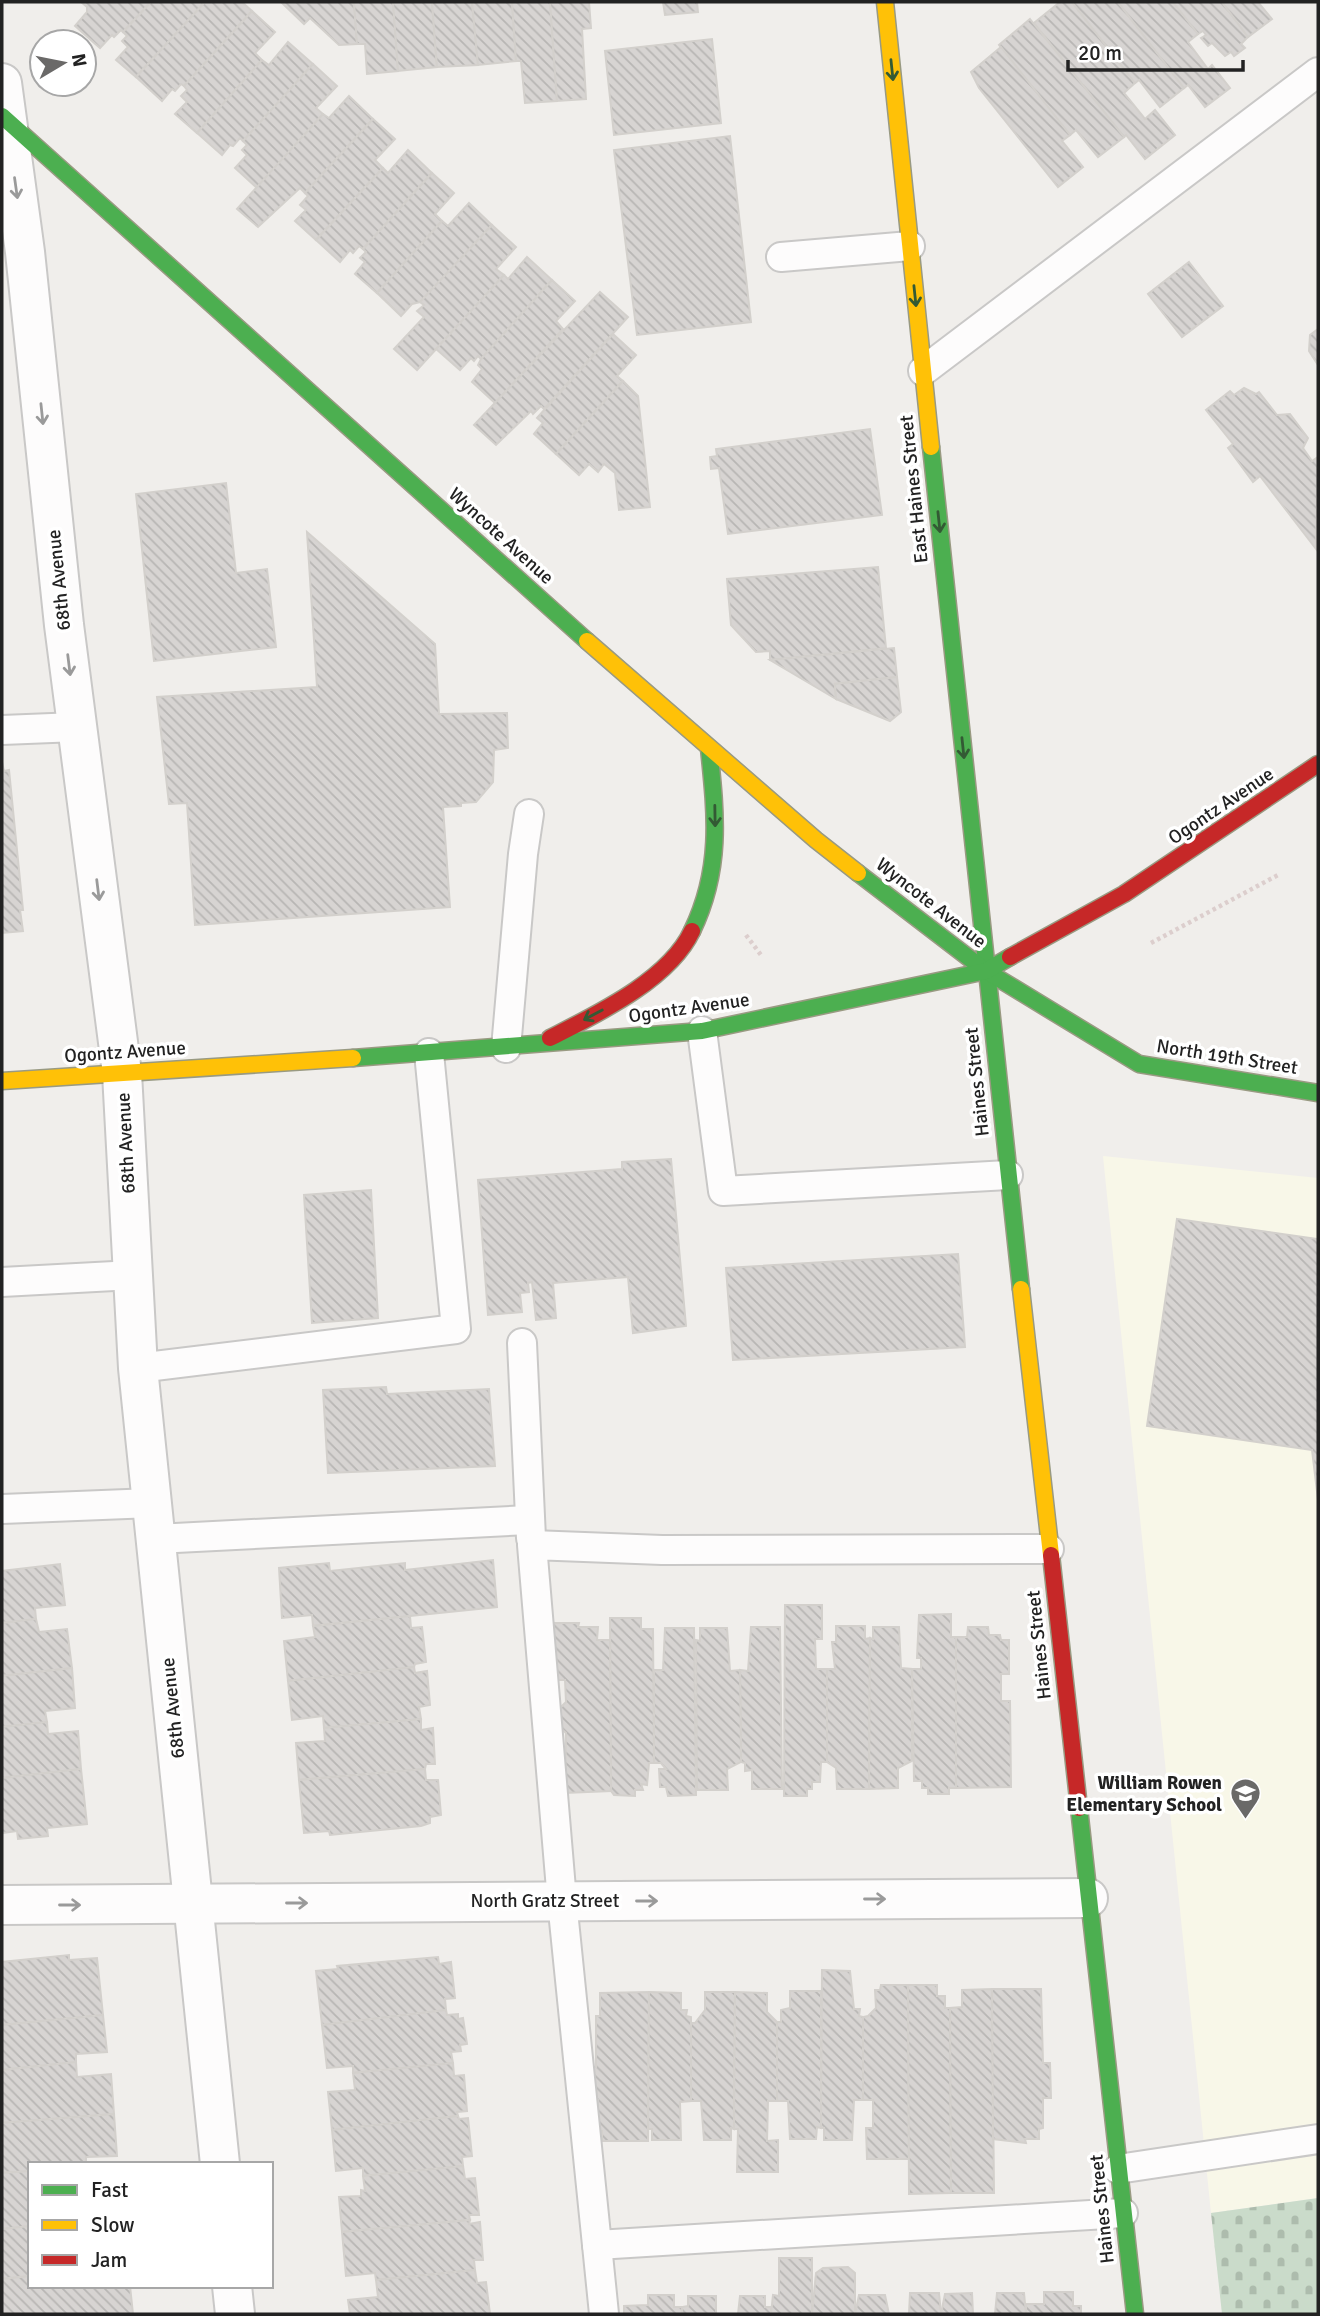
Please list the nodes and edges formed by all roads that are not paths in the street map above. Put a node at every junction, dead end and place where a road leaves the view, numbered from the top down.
1 (884, 2) edge
2 (1318, 72) edge
3 (2, 83) edge
4 (4, 118) edge
5 (910, 246) junction
6 (781, 257) dead end
7 (923, 372) junction
8 (77, 727) junction
9 (2, 730) edge
10 (709, 748) junction
11 (1318, 764) edge
12 (529, 814) dead end
13 (986, 971) junction
14 (702, 1031) junction
15 (535, 1046) junction
16 (506, 1048) junction
17 (429, 1053) junction
18 (122, 1073) junction
19 (2, 1081) edge
20 (1318, 1093) edge
21 (1008, 1175) junction
22 (133, 1275) junction
23 (2, 1282) edge
24 (522, 1343) dead end
25 (138, 1368) junction
26 (2, 1508) edge
27 (154, 1521) junction
28 (530, 1533) junction
29 (1049, 1549) junction
30 (1088, 1898) junction
31 (562, 1901) junction
32 (194, 1904) junction
33 (2, 1905) edge
34 (1318, 2140) edge
35 (220, 2162) edge
36 (1118, 2169) junction
37 (1123, 2213) junction
38 (597, 2245) junction
39 (232, 2288) edge
40 (235, 2314) edge
41 (604, 2314) edge
42 (1135, 2314) edge

1 -> 5 street, East Haines Street
2 - 7 lane
3 - 4 street, 68th Avenue
4 -> 8 street, 68th Avenue
4 - 10 street, Wyncote Avenue
5 - 6 lane
5 -> 7 street, East Haines Street
7 -> 13 street, East Haines Street
8 - 9 lane
8 -> 18 street, 68th Avenue
10 - 13 street, Wyncote Avenue
10 -> 15 street
11 - 13 street, Ogontz Avenue
12 - 16 lane
13 - 14 street, Ogontz Avenue
13 - 20 street, North 19th Street
13 - 21 street, Haines Street
14 - 15 street, Ogontz Avenue
14 - 21 lane
15 - 16 street, Ogontz Avenue
16 - 17 street, Ogontz Avenue
17 - 18 street, Ogontz Avenue
17 - 25 lane
18 - 19 street, Ogontz Avenue
18 - 22 street, 68th Avenue
21 - 29 street, Haines Street
22 - 23 lane
22 - 25 street, 68th Avenue
24 - 28 lane
25 - 27 street, 68th Avenue
26 - 27 lane
27 - 28 lane
27 - 32 street, 68th Avenue
28 - 29 lane
28 - 31 lane
29 - 30 street, Haines Street
31 -> 30 street, North Gratz Street
30 - 36 street, Haines Street
32 -> 31 street, North Gratz Street
31 - 38 lane
33 -> 32 street, North Gratz Street
32 - 35 street, 68th Avenue
34 - 36 lane
36 - 37 street, Haines Street
37 - 38 lane
37 - 42 street, Haines Street
38 - 41 lane
39 - 40 street

